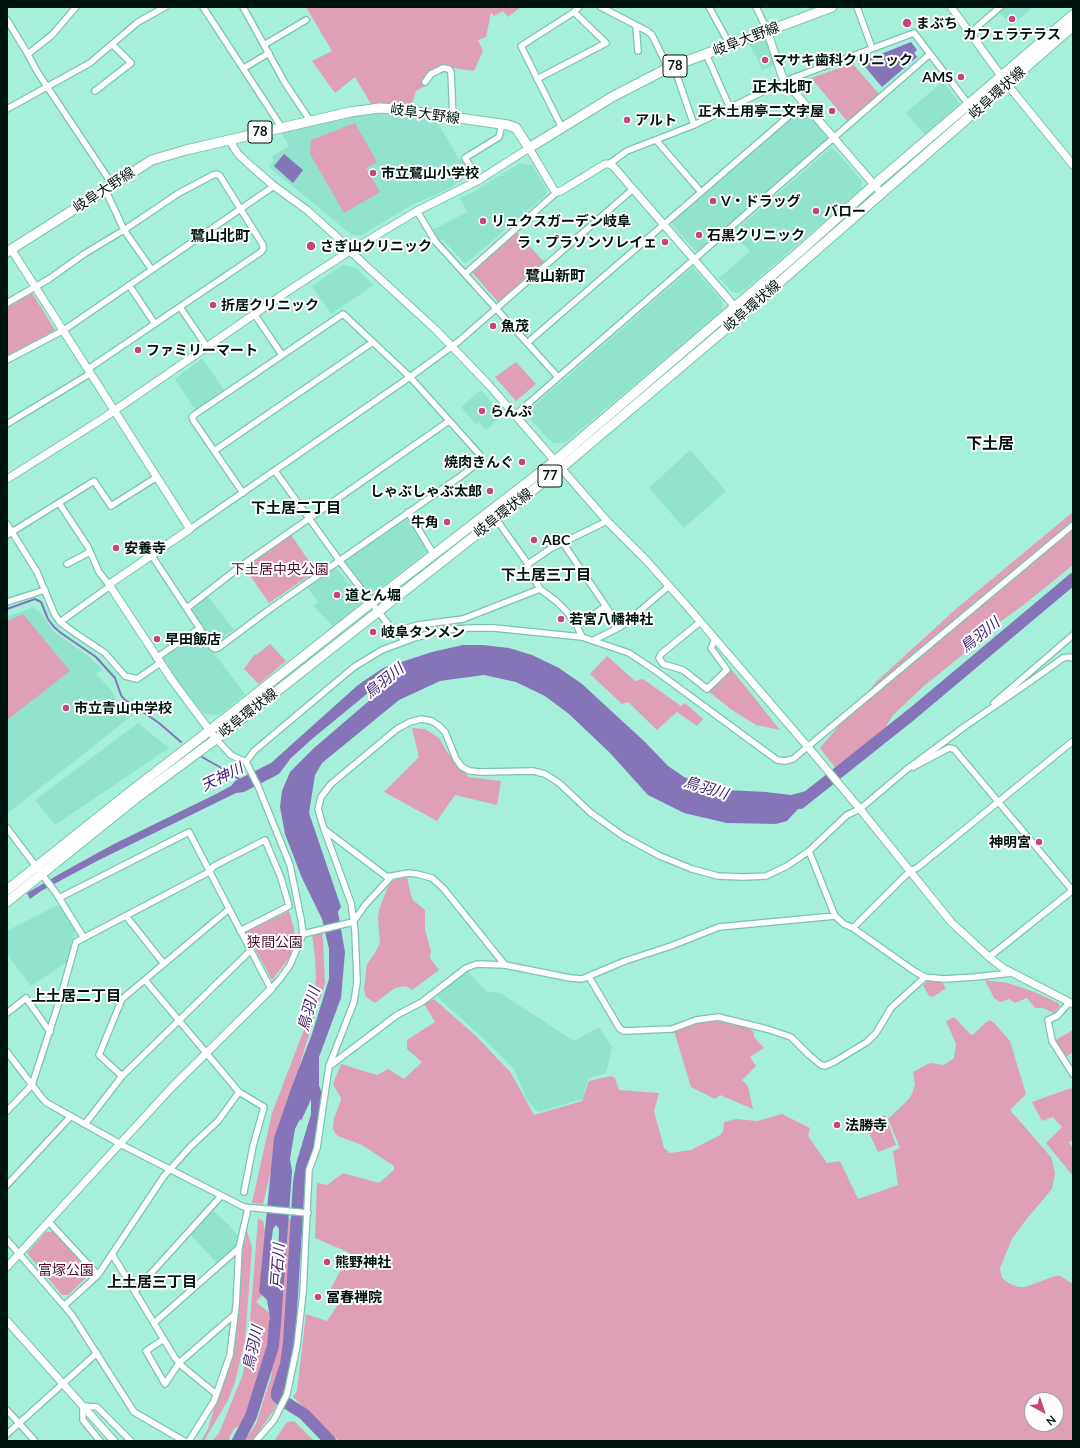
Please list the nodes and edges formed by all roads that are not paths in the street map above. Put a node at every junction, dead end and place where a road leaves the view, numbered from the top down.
1 (164, 7) edge
2 (203, 7) edge
3 (243, 7) edge
4 (579, 7) edge
5 (601, 7) edge
6 (709, 7) edge
7 (756, 7) edge
8 (832, 7) edge
9 (857, 7) edge
10 (950, 7) edge
11 (1000, 7) edge
12 (72, 8) edge
13 (574, 12) junction
14 (1073, 15) edge
15 (7, 20) edge
16 (306, 20) dead end
17 (636, 26) junction
18 (1073, 26) edge
19 (767, 30) junction
20 (970, 33) junction
21 (112, 44) junction
22 (264, 45) junction
23 (730, 45) junction
24 (872, 48) junction
25 (638, 51) dead end
26 (269, 53) junction
27 (28, 54) junction
28 (706, 54) junction
29 (930, 54) junction
30 (244, 68) junction
31 (671, 68) junction
32 (537, 79) junction
33 (1004, 80) junction
34 (785, 81) junction
35 (425, 82) dead end
36 (47, 87) junction
37 (95, 91) dead end
38 (804, 103) junction
39 (969, 105) junction
40 (730, 108) junction
41 (7, 109) edge
42 (452, 118) junction
43 (311, 122) junction
44 (502, 124) junction
45 (694, 125) junction
46 (282, 128) junction
47 (562, 128) junction
48 (834, 138) junction
49 (231, 139) junction
50 (656, 140) junction
51 (529, 148) junction
52 (608, 164) junction
53 (1073, 165) edge
54 (479, 180) junction
55 (874, 185) junction
56 (274, 186) junction
57 (109, 187) junction
58 (633, 189) junction
59 (557, 192) junction
60 (701, 192) junction
61 (882, 194) junction
62 (241, 209) junction
63 (417, 211) junction
64 (664, 224) junction
65 (124, 230) junction
66 (9, 251) edge
67 (350, 251) junction
68 (694, 259) junction
69 (152, 270) junction
70 (465, 274) junction
71 (129, 285) junction
72 (35, 287) junction
73 (7, 303) edge
74 (180, 307) junction
75 (735, 307) junction
76 (496, 309) junction
77 (255, 315) junction
78 (742, 315) junction
79 (155, 324) junction
80 (64, 330) junction
81 (374, 342) junction
82 (527, 343) junction
83 (452, 346) junction
84 (207, 347) junction
85 (282, 355) junction
86 (7, 360) edge
87 (90, 371) junction
88 (410, 377) junction
89 (558, 377) junction
90 (114, 410) junction
91 (515, 415) junction
92 (449, 421) junction
93 (7, 424) edge
94 (214, 451) junction
95 (558, 464) junction
96 (275, 471) junction
97 (157, 477) junction
98 (7, 479) edge
99 (243, 493) junction
100 (59, 503) junction
101 (408, 512) junction
102 (309, 519) junction
103 (496, 519) junction
104 (607, 521) junction
105 (7, 524) edge
106 (1073, 525) edge
107 (190, 529) junction
108 (9, 533) edge
109 (563, 544) junction
110 (90, 552) junction
111 (434, 555) junction
112 (152, 556) junction
113 (339, 560) junction
114 (67, 564) dead end
115 (528, 564) junction
116 (110, 586) junction
117 (669, 586) junction
118 (540, 589) junction
119 (45, 590) junction
120 (7, 602) edge
121 (371, 603) junction
122 (606, 606) junction
123 (187, 608) junction
124 (377, 611) junction
125 (60, 622) junction
126 (700, 622) junction
127 (577, 626) junction
128 (620, 627) junction
129 (200, 628) junction
130 (1073, 635) edge
131 (582, 637) junction
132 (715, 639) junction
133 (594, 640) junction
134 (1073, 658) edge
135 (158, 660) junction
136 (974, 720) junction
137 (210, 731) junction
138 (216, 739) junction
139 (1073, 741) edge
140 (810, 749) junction
141 (246, 762) junction
142 (906, 770) junction
143 (998, 802) junction
144 (858, 807) junction
145 (7, 828) edge
146 (324, 829) junction
147 (809, 850) junction
148 (910, 871) junction
149 (41, 872) junction
150 (209, 872) junction
151 (391, 877) junction
152 (7, 890) edge
153 (1073, 891) edge
154 (58, 895) junction
155 (7, 902) edge
156 (229, 909) junction
157 (126, 916) junction
158 (835, 916) junction
159 (354, 922) junction
160 (853, 928) junction
161 (240, 931) junction
162 (305, 933) junction
163 (84, 938) junction
164 (250, 951) junction
165 (988, 957) junction
166 (164, 964) junction
167 (505, 965) junction
168 (1012, 973) junction
169 (589, 977) junction
170 (925, 977) junction
171 (145, 980) junction
172 (270, 989) junction
173 (1071, 1004) edge
174 (7, 1013) edge
175 (178, 1020) junction
176 (50, 1032) junction
177 (7, 1052) edge
178 (206, 1053) junction
179 (329, 1066) junction
180 (1073, 1074) edge
181 (122, 1076) junction
182 (32, 1085) junction
183 (239, 1092) junction
184 (7, 1111) edge
185 (70, 1116) junction
186 (85, 1124) junction
187 (120, 1144) junction
188 (170, 1169) junction
189 (7, 1185) edge
190 (244, 1192) dead end
191 (221, 1196) junction
192 (250, 1208) junction
193 (306, 1213) junction
194 (49, 1222) junction
195 (7, 1240) edge
196 (239, 1248) junction
197 (19, 1254) junction
198 (112, 1254) junction
199 (7, 1267) edge
200 (98, 1275) junction
201 (135, 1291) junction
202 (65, 1305) junction
203 (234, 1314) junction
204 (7, 1321) edge
205 (154, 1323) junction
206 (164, 1339) junction
207 (97, 1353) junction
208 (179, 1363) junction
209 (63, 1384) junction
210 (216, 1394) junction
211 (83, 1406) junction
212 (7, 1410) edge
213 (18, 1423) junction
214 (7, 1434) edge
215 (35, 1441) edge
216 (100, 1441) edge
217 (114, 1441) edge
218 (131, 1441) edge
219 (184, 1441) edge
220 (189, 1441) edge
221 (256, 1441) edge

1 - 21 street
2 - 30 street
3 - 22 street
4 - 13 street
5 - 17 street
6 - 23 street
7 - 19 street
8 - 19 main road, 岐阜大野線 / 78
9 - 24 street
10 - 20 street
11 - 20 street
12 - 27 street
13 - 32 street
13 - 32 street
14 - 33 main road, 岐阜環状線 / 77
15 - 27 street
16 - 22 street
17 - 25 street
17 - 31 street
18 - 33 main road, 岐阜環状線 / 77
19 - 23 main road, 岐阜大野線 / 78
19 - 34 street
20 - 33 street
21 - 36 street
21 - 37 street
22 - 26 street
23 - 28 main road, 岐阜大野線 / 78
24 - 29 street
24 - 34 street
26 - 30 street
26 - 43 street
27 - 36 street
28 - 31 main road, 岐阜大野線 / 78
28 - 40 street
29 - 39 street
29 - 48 street
30 - 46 street
31 - 45 street
31 - 47 main road, 岐阜大野線 / 78
32 - 47 street
33 - 39 main road, 岐阜環状線 / 77
33 - 53 street
33 - 61 main road, 岐阜環状線 / 77
34 - 38 street
34 - 40 street
35 - 42 street
36 - 41 street
36 - 57 street
38 - 48 street
38 - 60 street
39 - 55 main road, 岐阜環状線 / 77
40 - 45 street
42 - 43 main road, 岐阜大野線 / 78
42 - 44 main road, 岐阜大野線 / 78
43 - 46 main road, 岐阜大野線 / 78
44 - 51 main road, 岐阜大野線 / 78
44 - 54 street
45 - 50 street
46 - 49 main road, 岐阜大野線 / 78
47 - 51 main road, 岐阜大野線 / 78
48 - 55 street
48 - 68 street
49 - 56 street
49 - 57 main road, 岐阜大野線 / 78
50 - 52 street
50 - 60 street
51 - 54 street
51 - 59 street
52 - 58 street
52 - 59 street
54 - 63 street
55 - 61 street
55 - 75 main road, 岐阜環状線 / 77
56 - 62 street
56 - 67 street
57 - 65 street
57 - 66 main road, 岐阜大野線 / 78
58 - 64 street
58 - 76 street
59 - 70 street
60 - 64 street
61 - 78 main road, 岐阜環状線 / 77
62 - 65 street
62 - 69 street
62 - 74 street
63 - 67 street
63 - 70 street
64 - 68 street
64 - 82 street
65 - 69 street
65 - 72 street
66 - 72 street
67 - 77 street
67 - 83 street
68 - 75 street
68 - 89 street
69 - 71 street
70 - 76 street
71 - 79 street
71 - 80 street
72 - 73 street
72 - 80 street
74 - 79 street
74 - 84 street
75 - 78 street
75 - 95 main road, 岐阜環状線 / 77
76 - 82 street
76 - 83 street
77 - 84 street
77 - 85 street
78 - 95 main road, 岐阜環状線 / 77
79 - 87 street
80 - 86 street
80 - 87 street
81 - 85 street
81 - 88 street
81 - 94 street
82 - 89 street
83 - 88 street
83 - 91 street
84 - 90 street
85 - 94 street
87 - 90 street
87 - 93 street
88 - 92 street
88 - 96 street
89 - 91 street
90 - 97 street
90 - 98 street
91 - 95 street
92 - 101 street
92 - 102 street
94 - 99 street
95 - 103 main road, 岐阜環状線 / 77
95 - 104 street
95 - 111 main road, 岐阜環状線 / 77
96 - 99 street
96 - 102 street
97 - 100 street
97 - 107 street
99 - 107 street
100 - 108 street
100 - 110 street
101 - 111 street
101 - 113 street
102 - 113 street
102 - 123 street
103 - 115 street
103 - 124 main road, 岐阜環状線 / 77
104 - 109 street
104 - 117 street
105 - 108 street
106 - 140 street
107 - 112 street
108 - 119 street
109 - 115 street
109 - 122 street
110 - 114 street
110 - 116 street
111 - 121 main road, 岐阜環状線 / 77
112 - 116 street
112 - 123 street
113 - 121 street
113 - 129 street
115 - 118 street
116 - 125 street
116 - 135 street
117 - 126 street
117 - 128 street
118 - 124 street
118 - 127 street
119 - 120 street
119 - 125 street
121 - 124 street
121 - 137 main road, 岐阜環状線 / 77
122 - 127 street
122 - 128 street
123 - 129 street
124 - 138 main road, 岐阜環状線 / 77
125 - 135 street
126 - 132 street
126 - 132 street
127 - 131 street
128 - 133 street
129 - 135 street
130 - 136 street
131 - 133 street
131 - 141 street
132 - 140 street
133 - 140 street
134 - 136 street
135 - 137 street
136 - 142 street
137 - 138 street
137 - 149 main road, 岐阜環状線 / 77
138 - 141 street
138 - 149 main road, 岐阜環状線 / 77
139 - 143 street
140 - 144 street
141 - 162 street
142 - 143 street
142 - 144 street
143 - 148 street
143 - 153 street
144 - 147 street
144 - 148 street
145 - 149 street
146 - 147 street
146 - 151 street
146 - 159 street
147 - 158 street
148 - 160 street
148 - 165 street
149 - 152 main road, 岐阜環状線 / 77
149 - 154 street
149 - 155 main road, 岐阜環状線 / 77
150 - 154 street
150 - 156 street
150 - 157 street
150 - 161 street
151 - 159 street
151 - 167 street
153 - 165 street
154 - 163 street
156 - 161 street
156 - 166 street
157 - 163 street
157 - 166 street
158 - 160 street
158 - 169 street
159 - 162 street
159 - 179 street
160 - 170 street
161 - 164 street
162 - 172 street
163 - 176 street
164 - 172 street
164 - 175 street
165 - 168 street
166 - 171 street
167 - 169 street
167 - 179 street
168 - 170 street
168 - 173 street
169 - 170 street
171 - 175 street
171 - 181 street
172 - 178 street
173 - 180 street
174 - 176 street
175 - 178 street
175 - 181 street
176 - 182 street
177 - 182 street
178 - 183 street
178 - 187 street
179 - 193 street
181 - 186 street
182 - 184 street
182 - 185 street
183 - 188 street
183 - 190 street
185 - 186 street
185 - 189 street
186 - 187 street
187 - 188 street
187 - 194 street
188 - 191 street
188 - 198 street
191 - 192 street
191 - 201 street
192 - 193 street
192 - 196 street
193 - 221 street
194 - 197 street
194 - 200 street
195 - 197 street
196 - 203 street
196 - 205 street
197 - 199 street
197 - 202 street
198 - 200 street
198 - 201 street
200 - 202 street
201 - 205 street
202 - 207 street
203 - 208 street
203 - 210 street
204 - 209 street
205 - 206 street
206 - 208 street
206 - 208 street
207 - 209 street
207 - 219 street
208 - 210 street
209 - 211 street
209 - 213 street
210 - 220 street
211 - 216 street
211 - 217 street
211 - 218 street
212 - 213 street
213 - 214 street
213 - 215 street

